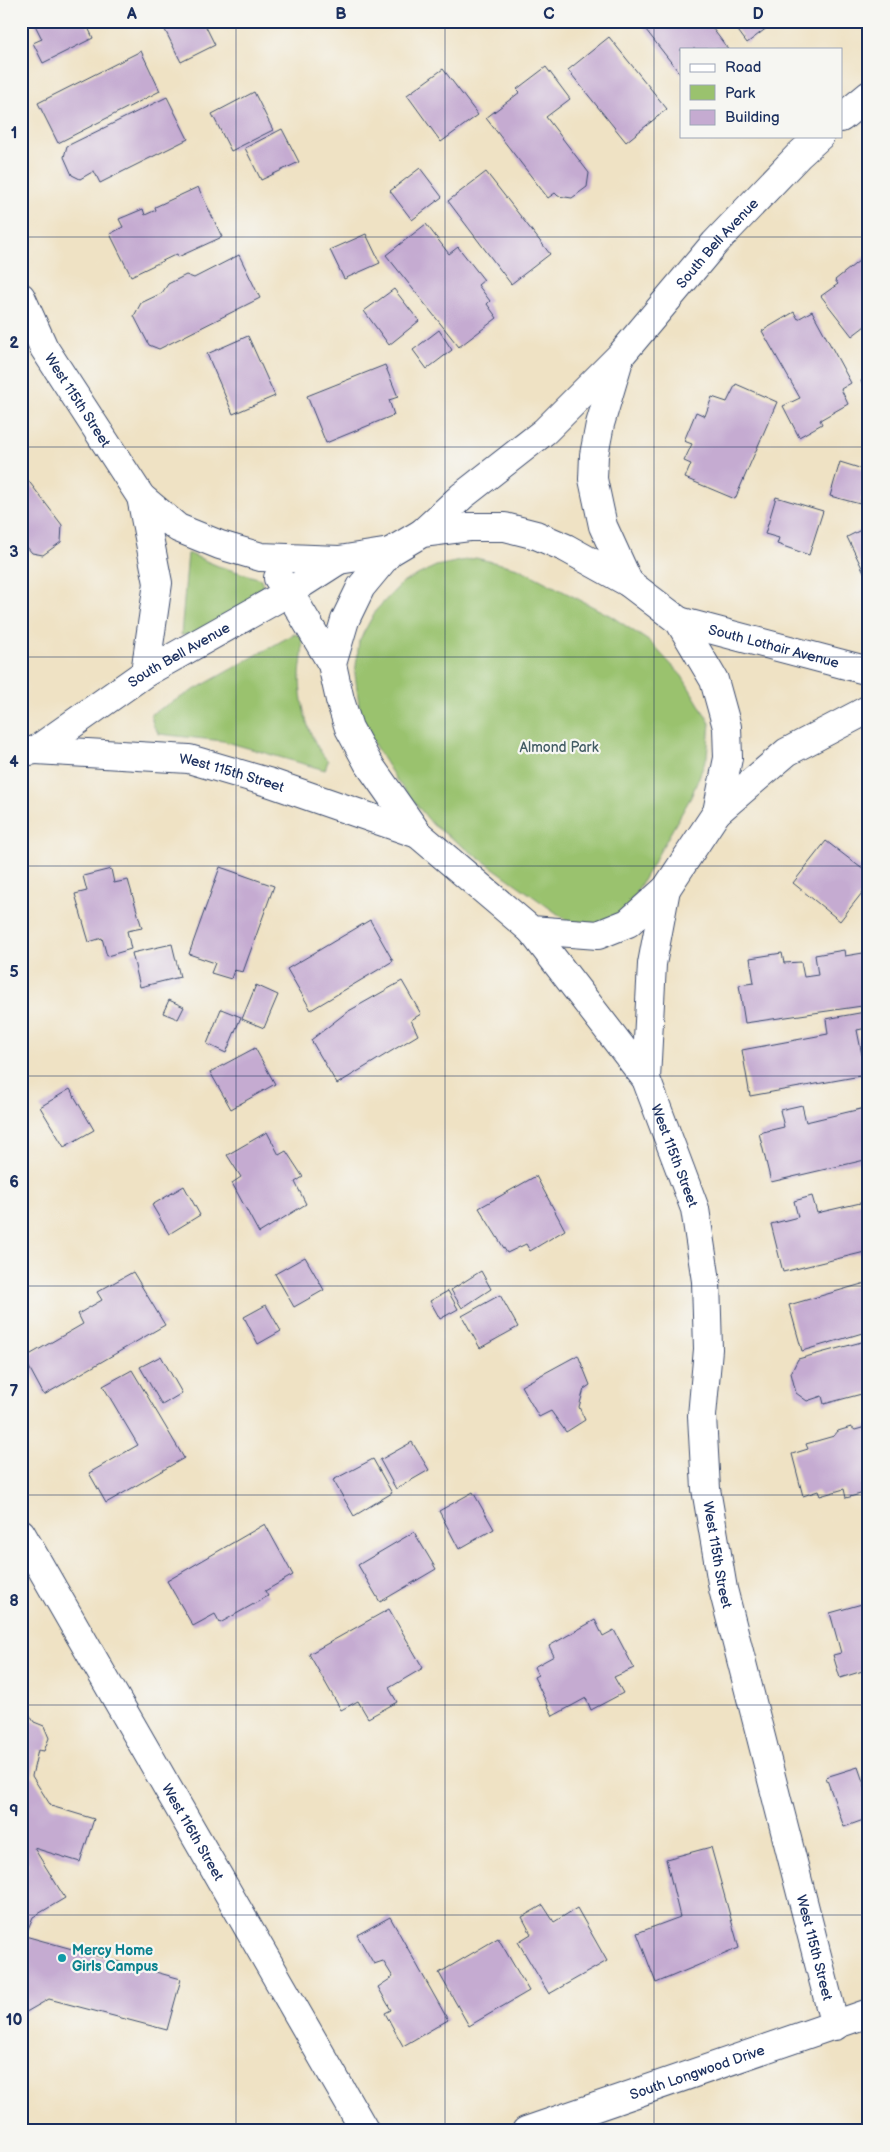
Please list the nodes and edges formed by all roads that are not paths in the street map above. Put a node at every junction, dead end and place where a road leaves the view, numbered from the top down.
1 (869, 95) edge
2 (842, 117) edge
3 (818, 138) edge
4 (21, 297) edge
5 (620, 356) junction
6 (141, 497) junction
7 (422, 533) junction
8 (390, 552) junction
9 (261, 557) junction
10 (338, 560) junction
11 (628, 583) junction
12 (289, 592) junction
13 (679, 621) junction
14 (332, 664) junction
15 (869, 671) edge
16 (146, 673) junction
17 (869, 709) edge
18 (29, 752) edge
19 (717, 812) junction
20 (418, 834) junction
21 (666, 889) junction
22 (531, 930) junction
23 (646, 1079) junction
24 (21, 1533) edge
25 (869, 2014) edge
26 (835, 2026) junction
27 (365, 2131) edge
28 (526, 2131) edge

1 - 2 street
3 - 5 street, South Bell Avenue
4 - 6 street, West 115th Street
5 - 7 street, South Bell Avenue
5 - 11 street, South Bell Avenue
6 - 9 street, West 115th Street
6 - 16 street, West 115th Street
7 - 8 street
7 - 11 street
8 - 10 street, South Bell Avenue
8 - 14 street
9 - 10 street, South Bell Avenue
9 - 12 street
10 - 12 street, South Bell Avenue
11 - 13 street
12 - 14 street
12 - 16 street, South Bell Avenue
13 - 15 street, South Lothair Avenue
13 - 19 street
14 - 20 street
16 - 18 street, South Bell Avenue
17 - 19 street
18 - 20 street, West 115th Street
19 - 21 street
20 - 22 street, West 115th Street
21 - 22 street
21 - 23 street, West 115th Street
22 - 23 street, West 115th Street
23 - 26 street, West 115th Street
24 - 27 street, West 116th Street
25 - 26 street, South Longwood Drive
26 - 28 street, South Longwood Drive

